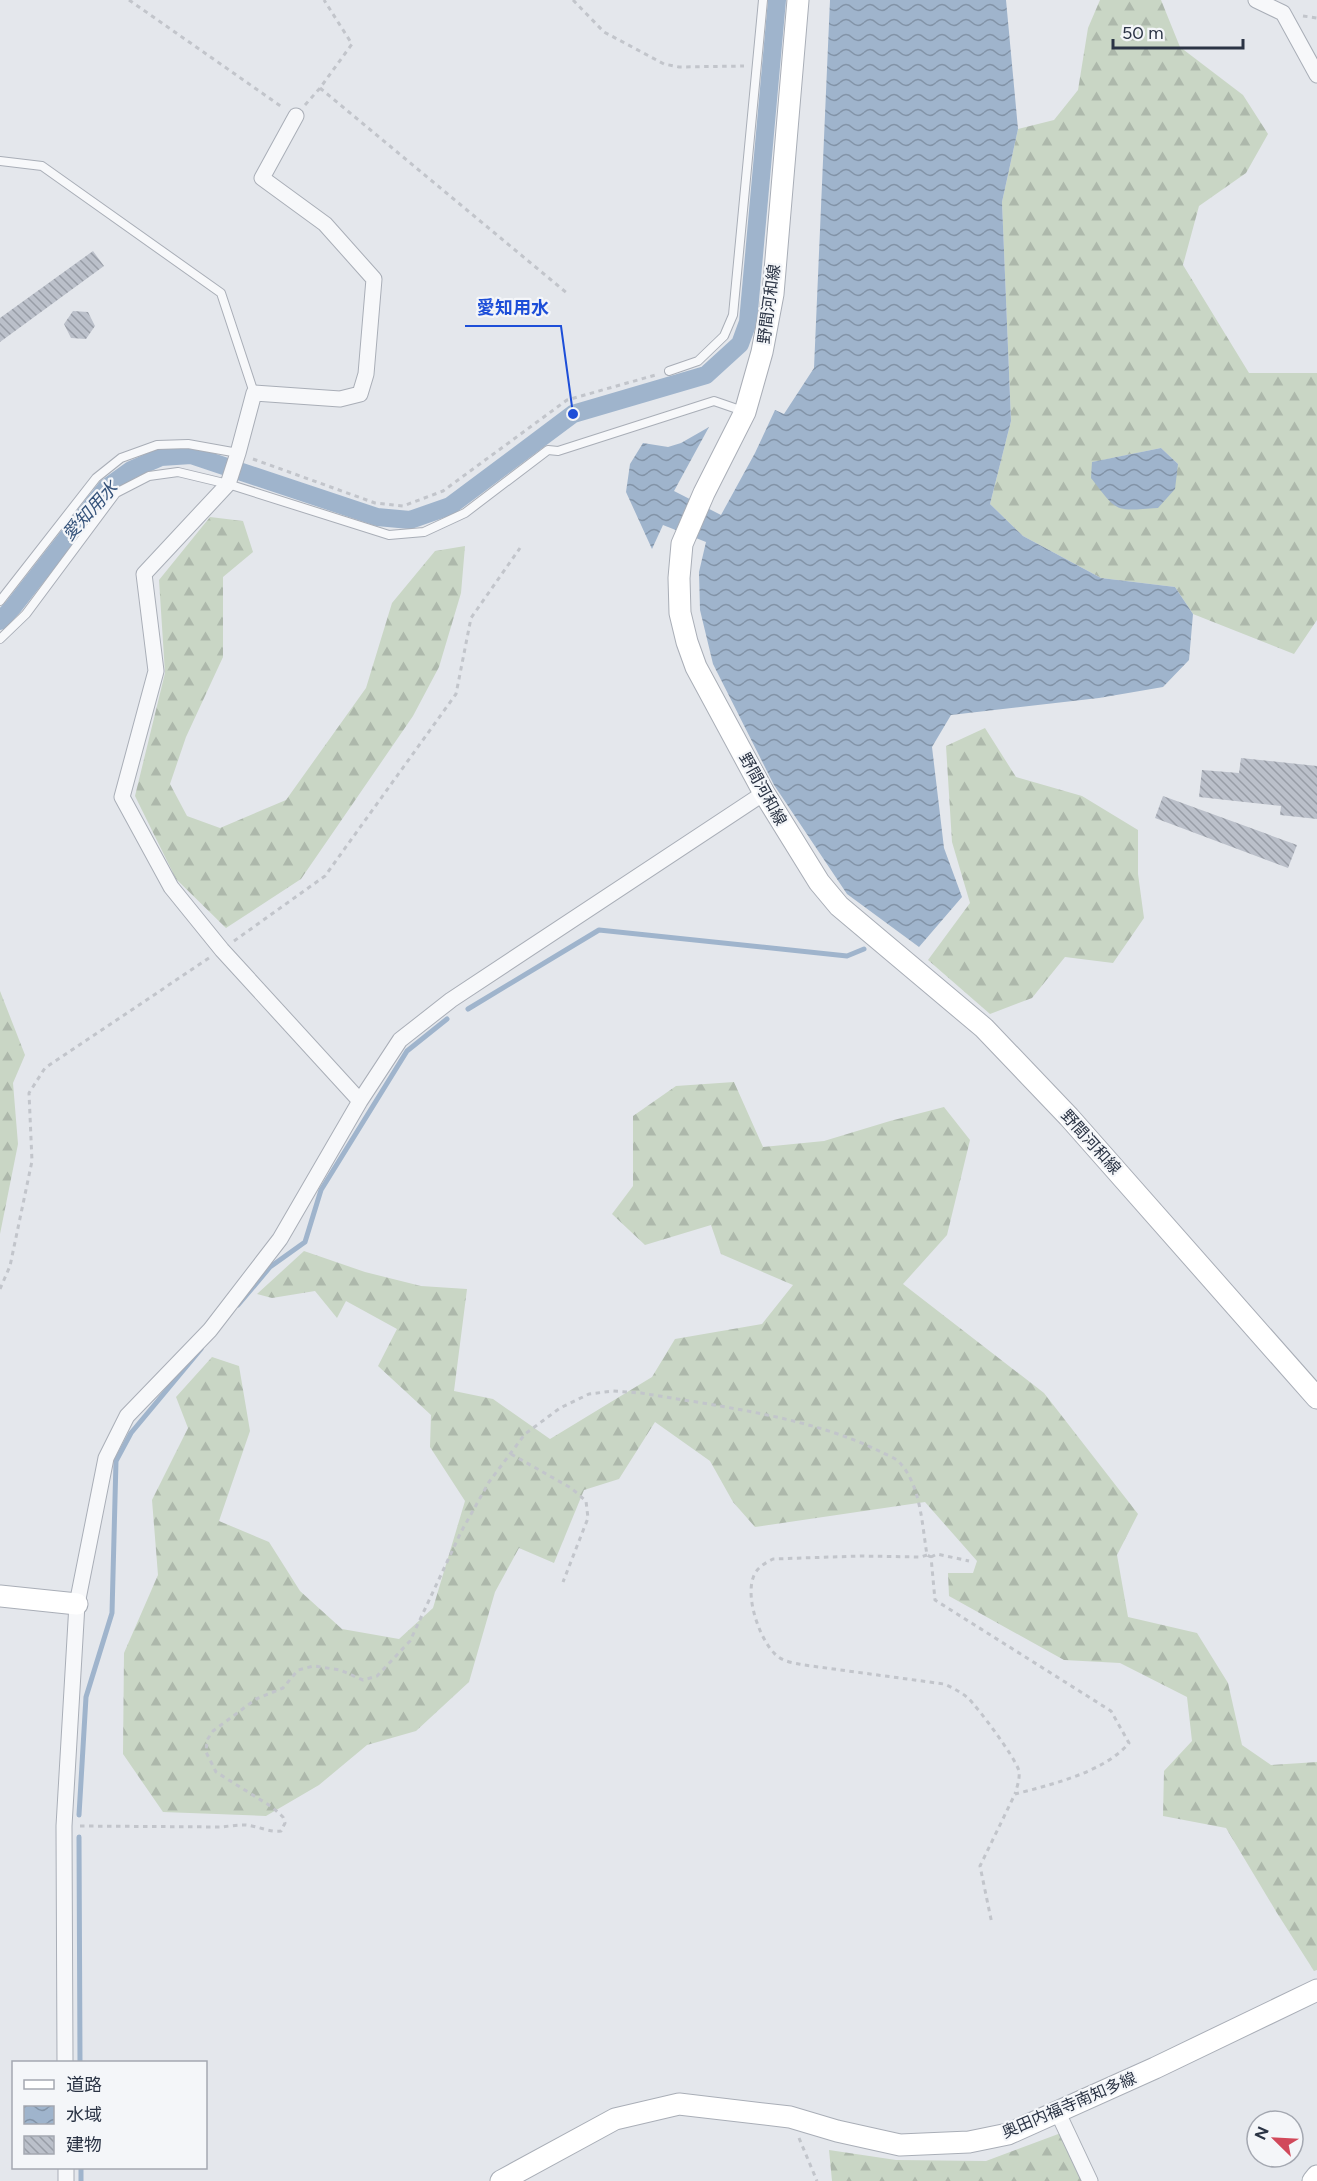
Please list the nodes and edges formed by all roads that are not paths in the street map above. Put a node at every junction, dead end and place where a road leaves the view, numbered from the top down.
1 (762, 0) edge
2 (798, 0) edge
3 (1256, 0) edge
4 (1317, 75) edge
5 (296, 116) road end
6 (0, 161) edge
7 (669, 370) road end
8 (254, 393) junction
9 (745, 412) junction
10 (238, 453) junction
11 (228, 484) junction
12 (0, 601) edge
13 (0, 639) edge
14 (764, 793) junction
15 (360, 1101) junction
16 (1317, 1398) edge
17 (0, 1596) edge
18 (77, 1604) junction
19 (1317, 1990) edge
20 (64, 2061) edge
21 (1058, 2113) junction
22 (1317, 2176) edge
23 (501, 2181) edge
24 (1090, 2181) edge
25 (1313, 2181) edge

1 - 7 lane
2 - 9 main road, 野間河和線
3 - 4 street
5 - 8 street
6 - 8 lane
8 - 10 street
9 - 11 lane
9 - 14 main road, 野間河和線
10 - 11 street
10 - 12 lane
11 - 13 lane
11 - 15 street
14 - 15 street
14 - 16 main road, 野間河和線
15 - 18 street
17 - 18 main road
18 - 20 street
19 - 21 main road, 奥田内福寺南知多線
21 - 23 main road, 奥田内福寺南知多線
21 - 24 street
22 - 25 main road

